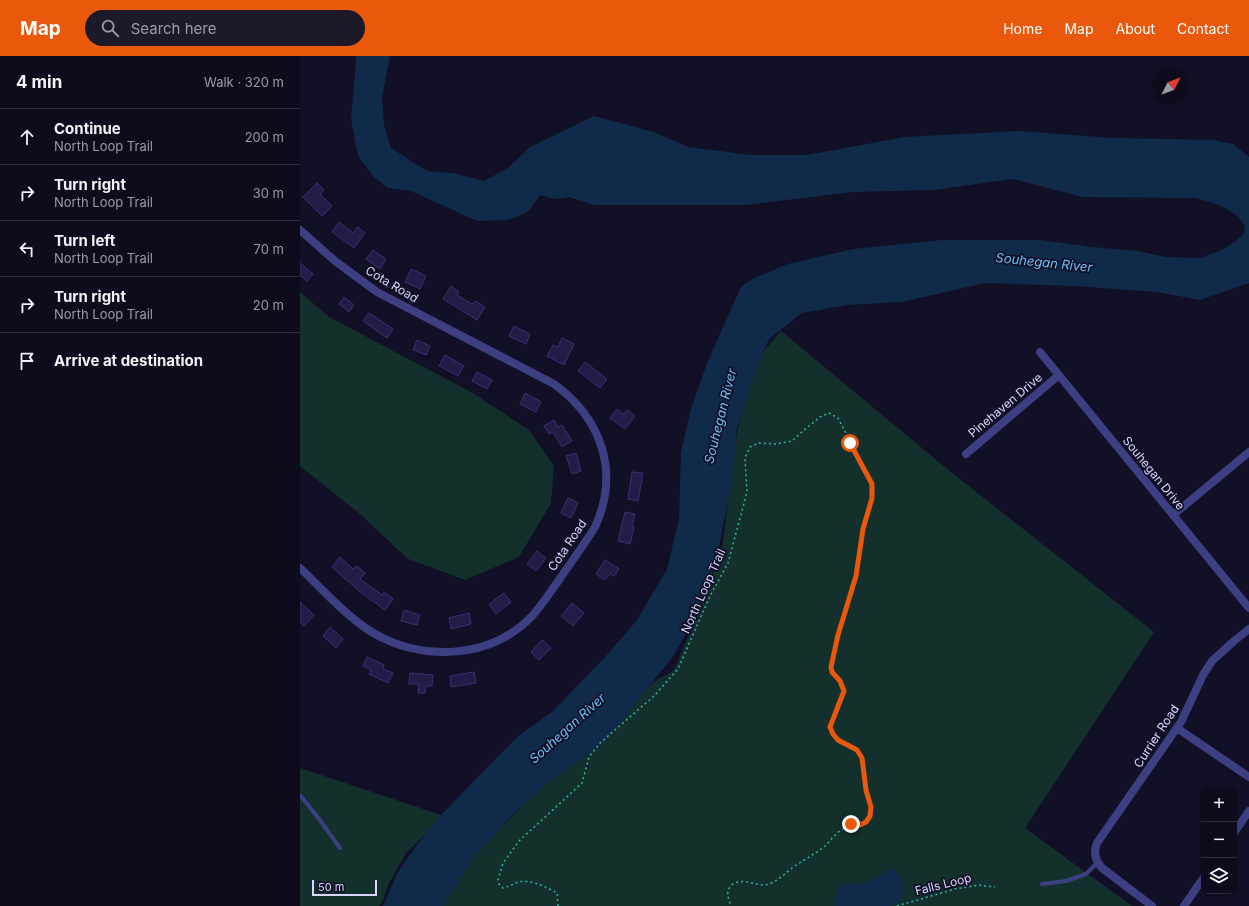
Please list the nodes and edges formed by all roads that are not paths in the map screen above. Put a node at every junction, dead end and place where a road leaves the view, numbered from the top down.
1 (300, 230) edge
2 (1040, 352) dead end
3 (1059, 375) junction
4 (1249, 452) edge
5 (966, 454) dead end
6 (1173, 515) junction
7 (300, 568) edge
8 (1249, 608) edge
9 (1249, 629) edge
10 (1177, 728) junction
11 (1249, 777) edge
12 (300, 796) edge
13 (1249, 811) edge
14 (1237, 829) edge
15 (340, 848) dead end
16 (1097, 863) junction
17 (1201, 881) edge
18 (1042, 884) dead end
19 (1152, 906) edge
20 (1184, 906) edge

1 - 7 street, Cota Road
2 - 3 street, Souhegan Drive
3 - 5 street, Pinehaven Drive
3 - 6 street, Souhegan Drive
4 - 6 street
6 - 8 street, Souhegan Drive
9 - 10 street, Currier Road
10 - 11 street
10 - 16 street, Currier Road
12 - 15 lane
13 - 14 street
16 - 18 lane
16 - 19 street
17 - 20 street

